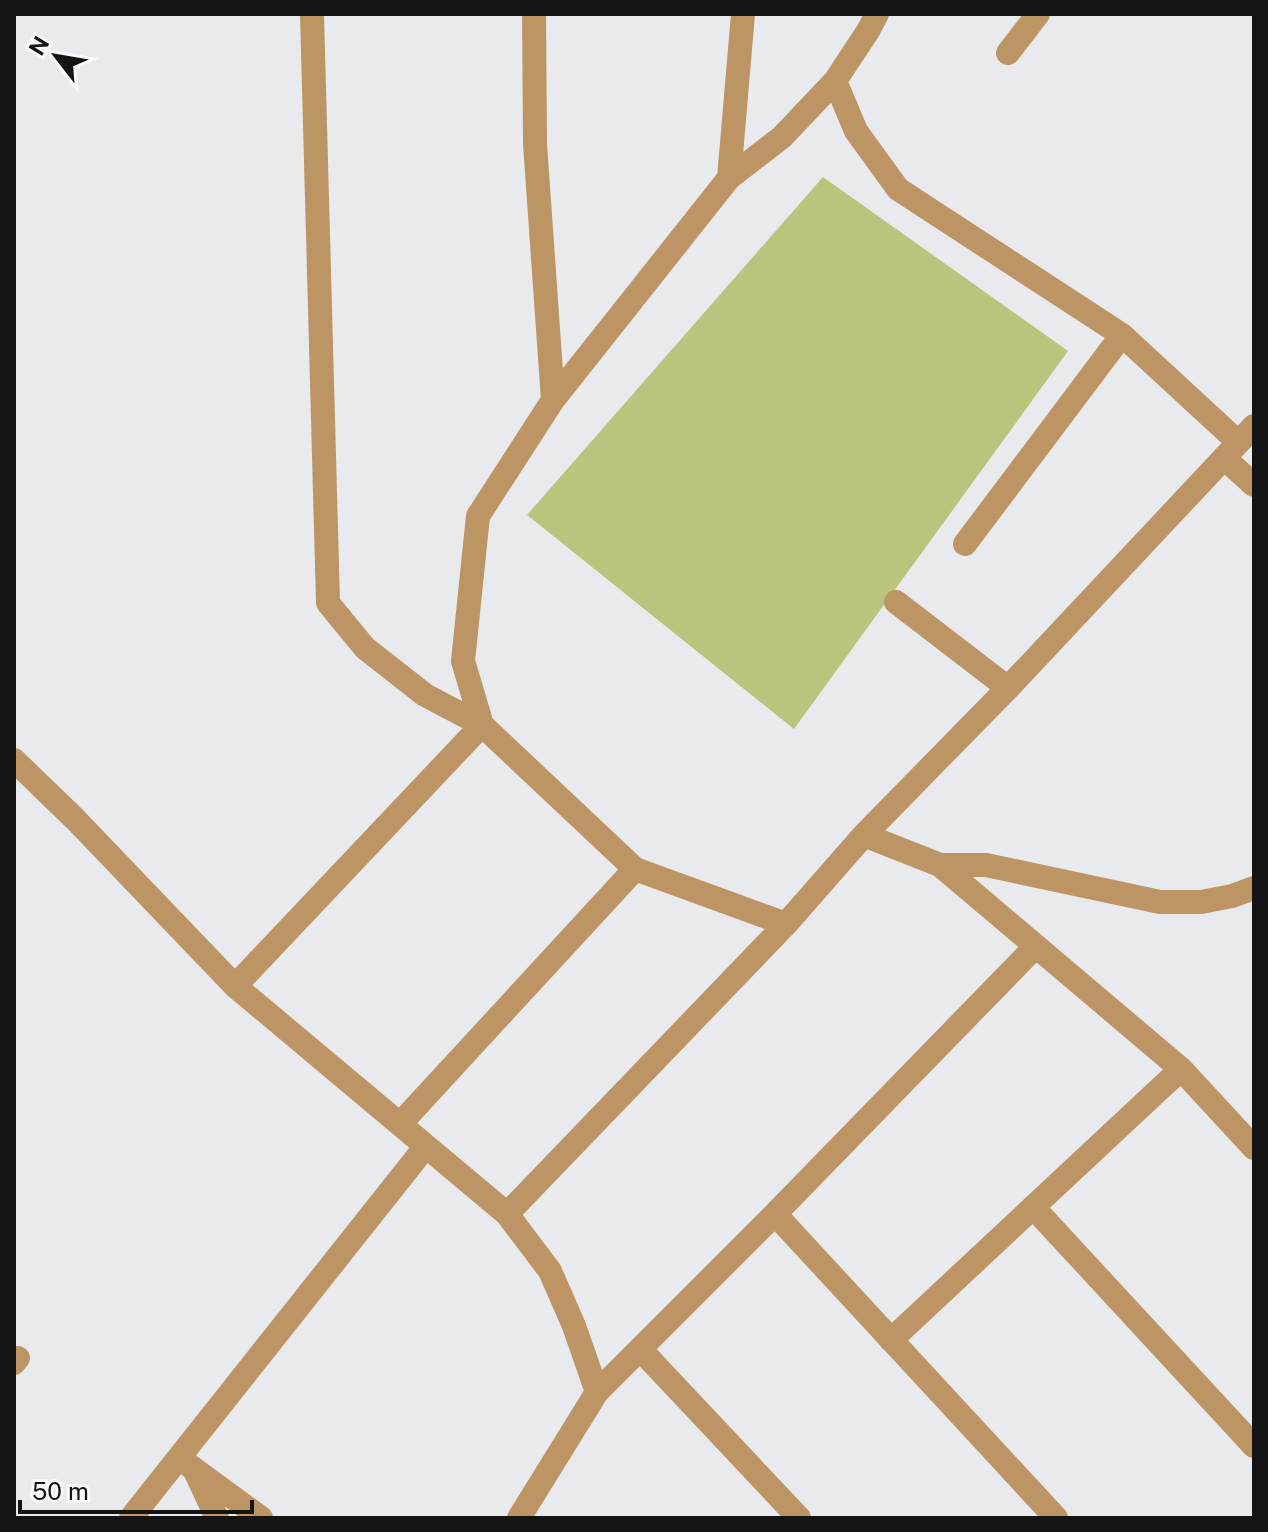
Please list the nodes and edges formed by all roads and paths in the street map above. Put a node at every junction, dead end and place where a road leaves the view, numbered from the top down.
1 (312, 14) edge
2 (534, 14) edge
3 (743, 14) edge
4 (877, 14) edge
5 (1038, 14) edge
6 (1008, 53) dead end
7 (835, 81) junction
8 (729, 178) junction
9 (1122, 335) junction
10 (553, 400) junction
11 (1239, 442) edge
12 (1254, 485) edge
13 (965, 544) dead end
14 (896, 602) dead end
15 (1008, 688) junction
16 (482, 725) junction
17 (14, 760) edge
18 (864, 835) junction
19 (940, 865) junction
20 (635, 869) junction
21 (1254, 888) edge
22 (786, 924) junction
23 (1036, 946) junction
24 (235, 986) junction
25 (1181, 1069) junction
26 (400, 1124) junction
27 (426, 1146) junction
28 (1254, 1148) edge
29 (1033, 1207) junction
30 (507, 1214) junction
31 (775, 1214) junction
32 (891, 1340) junction
33 (640, 1349) junction
34 (597, 1392) junction
35 (1254, 1446) edge
36 (187, 1464) junction
37 (131, 1518) edge
38 (217, 1518) edge
39 (261, 1518) edge
40 (519, 1518) edge
41 (799, 1518) edge
42 (1056, 1518) edge

1 - 16 street
2 - 10 street
3 - 8 street
4 - 7 street
5 - 6 street
7 - 8 street
7 - 9 street
8 - 10 street
9 - 11 street
9 - 13 street
10 - 16 street
11 - 12 street
11 - 15 street
14 - 15 street
15 - 18 street
16 - 20 street
16 - 24 street
17 - 24 street
18 - 19 street
18 - 22 street
19 - 21 street
19 - 23 street
20 - 22 street
20 - 26 street
22 - 30 street
23 - 25 street
23 - 31 street
24 - 26 street
25 - 28 street
25 - 29 street
26 - 27 street
27 - 30 street
27 - 36 street
29 - 32 street
29 - 35 street
30 - 34 street
31 - 32 street
31 - 33 street
32 - 42 street
33 - 34 street
33 - 41 street
34 - 40 street
36 - 37 street
36 - 38 street
36 - 39 street

